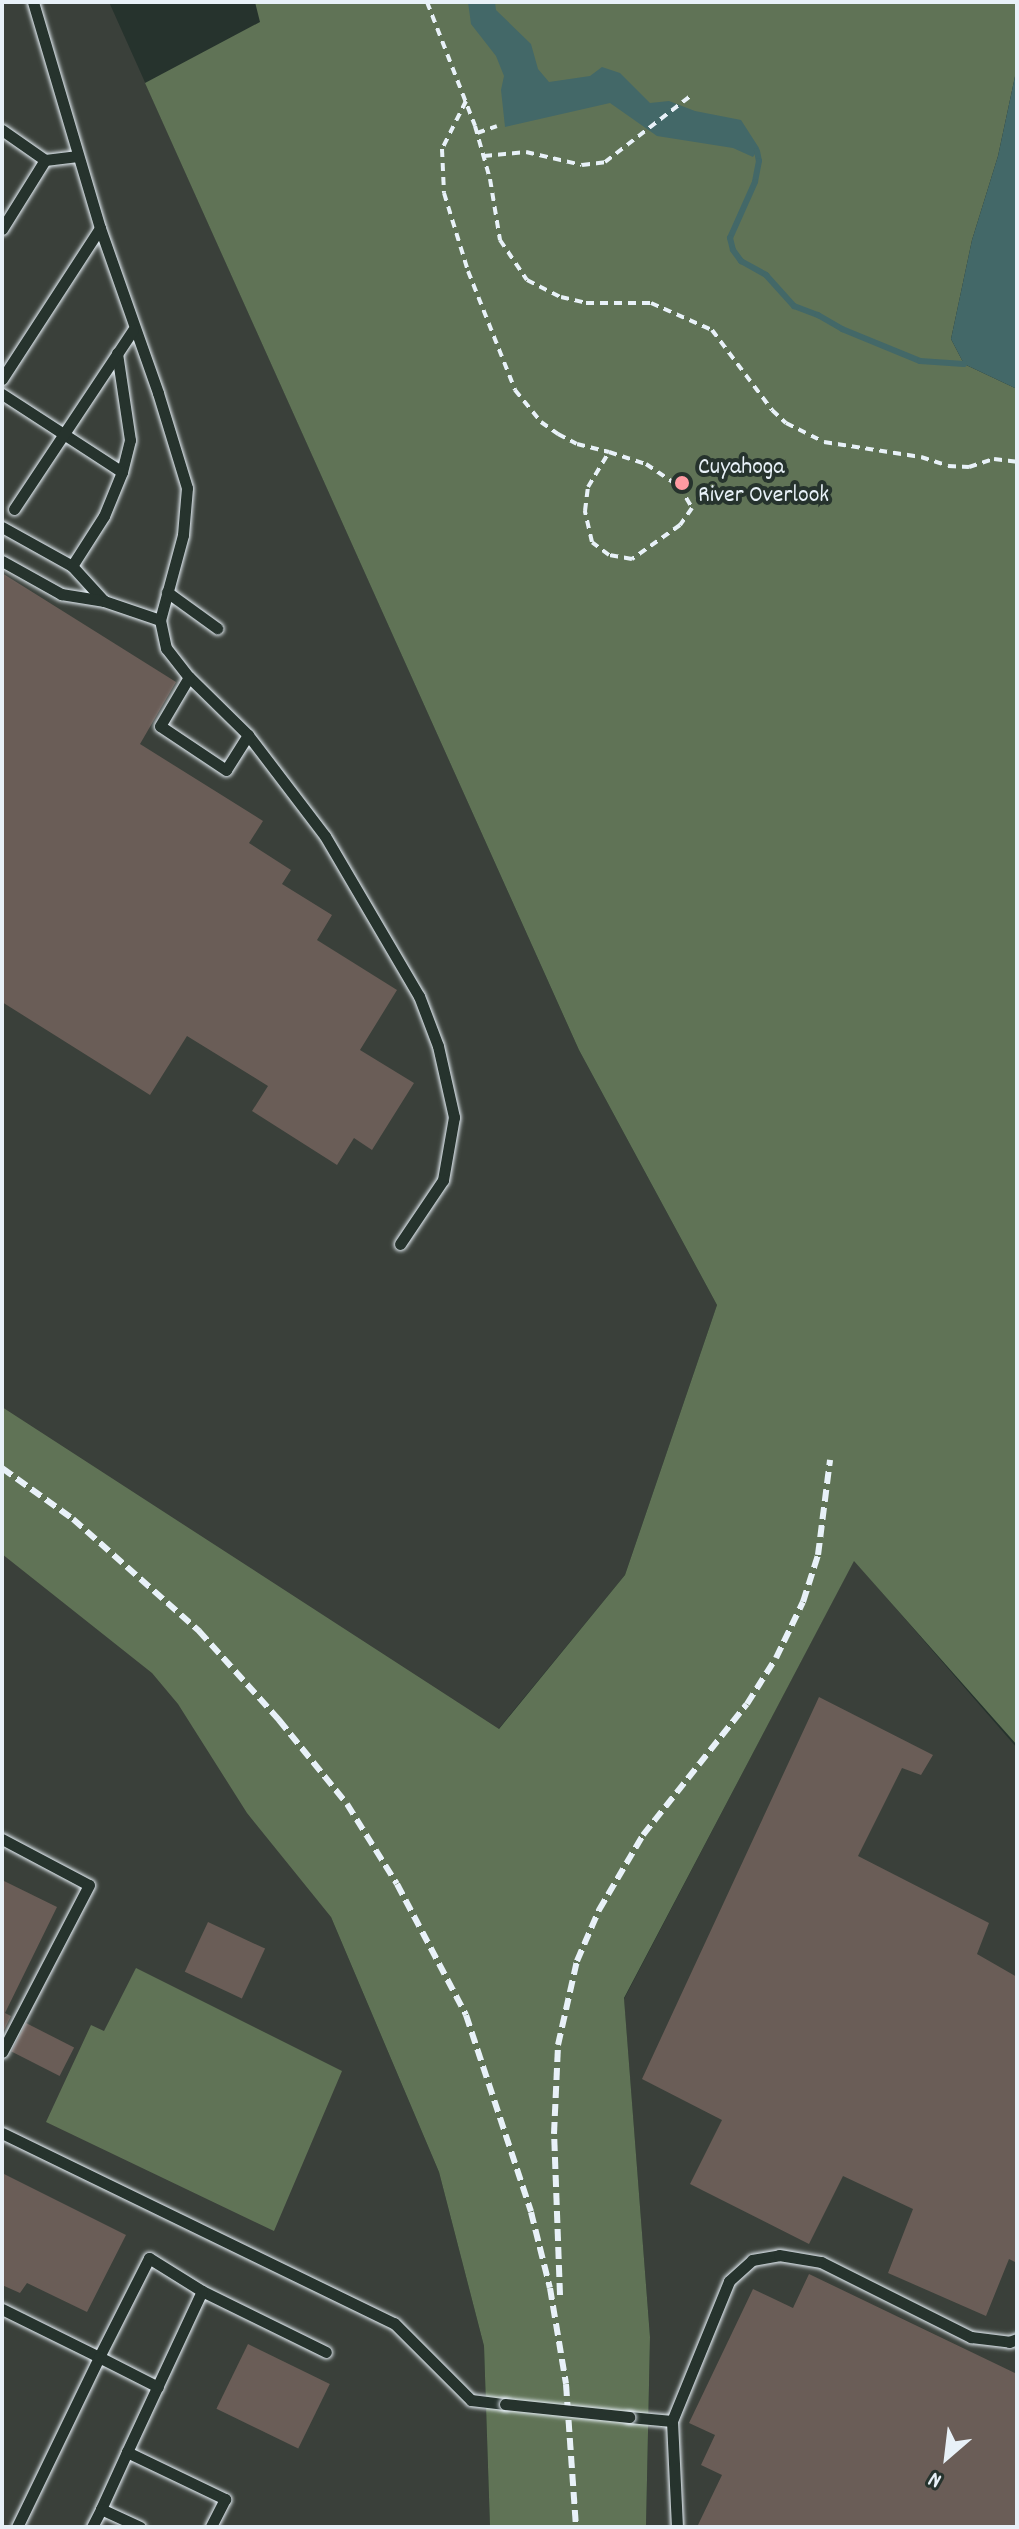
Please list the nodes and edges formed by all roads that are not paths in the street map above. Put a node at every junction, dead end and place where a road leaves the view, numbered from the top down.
1 (33, 2) edge
2 (2, 130) edge
3 (78, 156) junction
4 (45, 160) junction
5 (100, 228) junction
6 (2, 229) edge
7 (133, 330) junction
8 (117, 353) junction
9 (2, 379) edge
10 (2, 394) edge
11 (64, 432) junction
12 (122, 472) junction
13 (14, 509) dead end
14 (2, 527) edge
15 (2, 561) edge
16 (72, 566) junction
17 (167, 592) junction
18 (104, 601) junction
19 (160, 620) junction
20 (217, 628) dead end
21 (189, 677) junction
22 (248, 735) junction
23 (400, 1244) dead end
24 (2, 1839) edge
25 (2, 2052) edge
26 (2, 2133) edge
27 (202, 2291) junction
28 (2, 2309) edge
29 (1017, 2339) edge
30 (326, 2352) dead end
31 (99, 2357) junction
32 (158, 2387) junction
33 (672, 2421) junction
34 (127, 2452) junction
35 (101, 2509) junction
36 (17, 2527) edge
37 (92, 2527) edge
38 (140, 2527) edge
39 (211, 2527) edge
40 (677, 2527) edge

1 - 3 lane
2 - 4 lane
3 - 4 lane
3 - 5 lane
4 - 6 lane
5 - 7 lane
5 - 9 lane
7 - 8 lane
7 - 17 lane
8 - 11 lane
8 - 12 lane
10 - 11 lane
11 - 12 lane
11 - 13 lane
12 - 16 lane
14 - 16 lane
15 - 18 lane
16 - 18 lane
17 - 19 lane
17 - 20 lane
18 - 19 lane
19 - 21 lane
21 - 22 lane
21 - 22 lane
22 - 23 lane
24 - 25 lane
26 - 33 lane, bridge
27 - 30 lane
27 - 31 lane
27 - 32 lane
28 - 31 lane
29 - 33 lane
31 - 32 lane
31 - 36 lane
32 - 34 lane
33 - 40 lane
34 - 35 lane
34 - 39 lane
35 - 37 lane
35 - 38 lane

